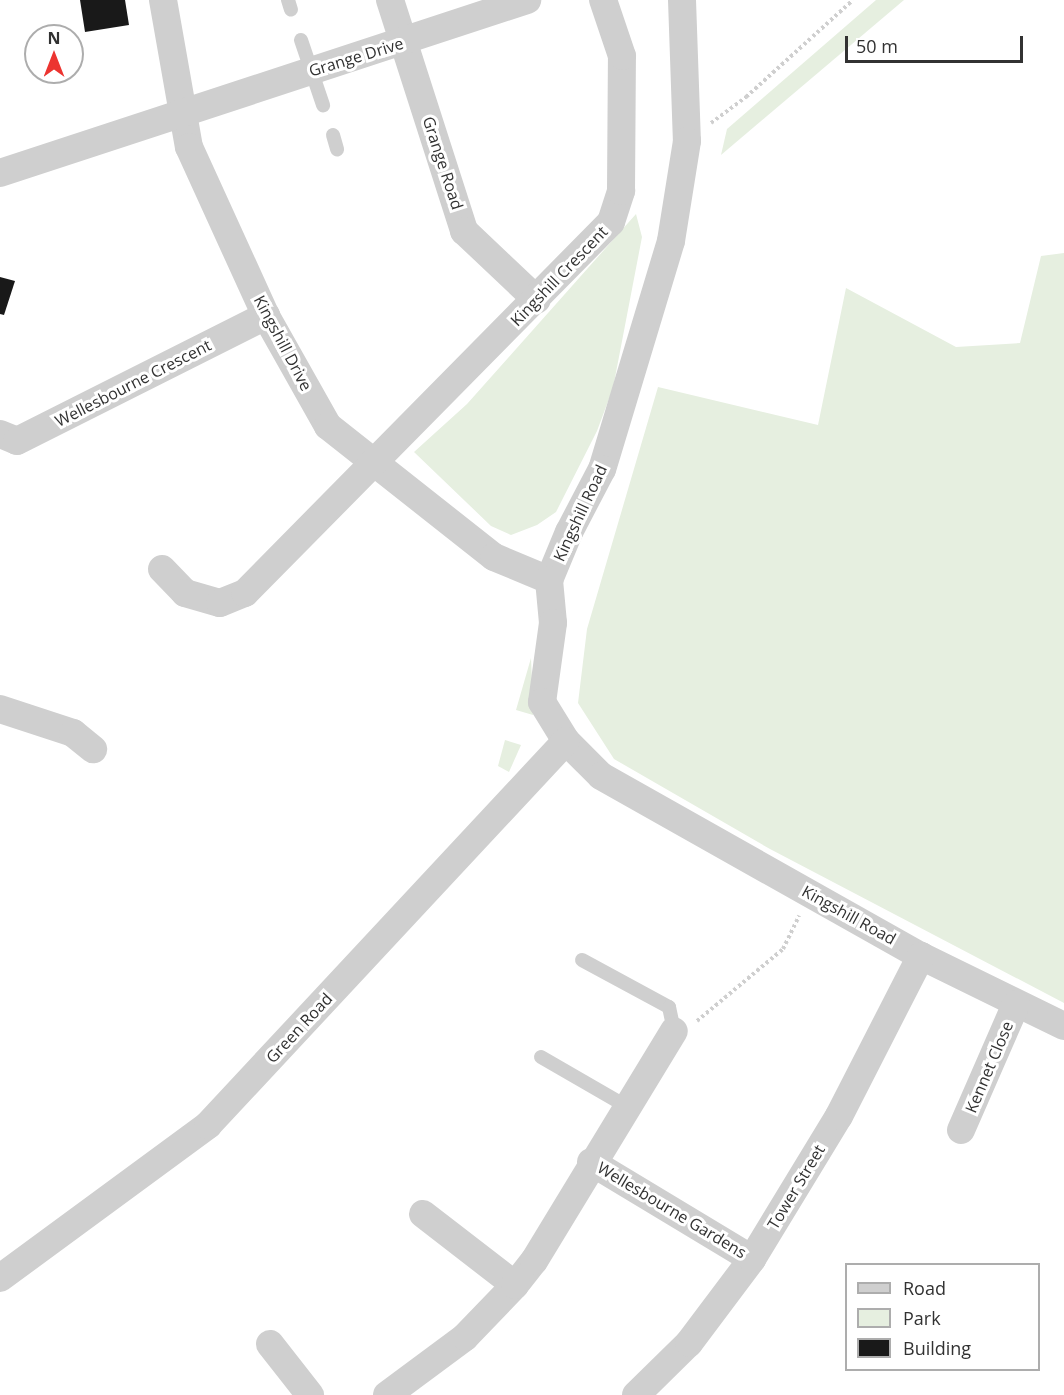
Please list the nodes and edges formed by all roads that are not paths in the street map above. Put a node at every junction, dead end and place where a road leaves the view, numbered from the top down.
1 (163, 0) edge
2 (390, 0) edge
3 (527, 0) edge
4 (603, 0) edge
5 (682, 0) edge
6 (301, 40) dead end
7 (404, 42) junction
8 (312, 71) junction
9 (323, 105) dead end
10 (183, 111) junction
11 (0, 173) edge
12 (537, 300) junction
13 (266, 316) junction
14 (0, 434) edge
15 (372, 464) junction
16 (162, 569) dead end
17 (549, 580) junction
18 (0, 709) edge
19 (566, 741) junction
20 (93, 749) dead end
21 (921, 956) junction
22 (582, 960) dead end
23 (1016, 1004) junction
24 (1064, 1026) edge
25 (674, 1031) joint
26 (541, 1057) dead end
27 (626, 1106) junction
28 (961, 1130) dead end
29 (591, 1162) junction
30 (423, 1214) dead end
31 (752, 1259) junction
32 (0, 1278) edge
33 (515, 1285) junction
34 (270, 1344) dead end
35 (310, 1395) edge
36 (387, 1395) edge
37 (636, 1395) edge

1 - 10 street, Kingshill Drive
2 - 7 street, Grange Road
3 - 7 street, Grange Drive
4 - 12 street, Kingshill Crescent
5 - 17 street, Kingshill Road
6 - 8 lane
7 - 8 street, Grange Drive
7 - 12 street, Grange Road
8 - 9 lane
8 - 10 street, Grange Drive
10 - 11 street
10 - 13 street, Kingshill Drive
12 - 15 street, Kingshill Crescent
13 - 14 street, Wellesbourne Crescent
13 - 15 street, Kingshill Drive
15 - 16 street, Kingshill Crescent
15 - 17 street, Kingshill Drive
17 - 19 street, Kingshill Road
18 - 20 street
19 - 21 street, Kingshill Road
19 - 32 street, Green Road
21 - 23 street, Kingshill Road
21 - 31 street, Tower Street
22 - 25 lane
23 - 24 street, Kingshill Road
23 - 28 street, Kennet Close
25 - 27 street, Wellesbourne Gardens
26 - 27 lane
27 - 29 street, Wellesbourne Gardens
29 - 31 street, Wellesbourne Gardens
29 - 33 street, Wellesbourne Gardens
30 - 33 street
31 - 37 street, Tower Street
33 - 36 street, Wellesbourne Gardens
34 - 35 street

